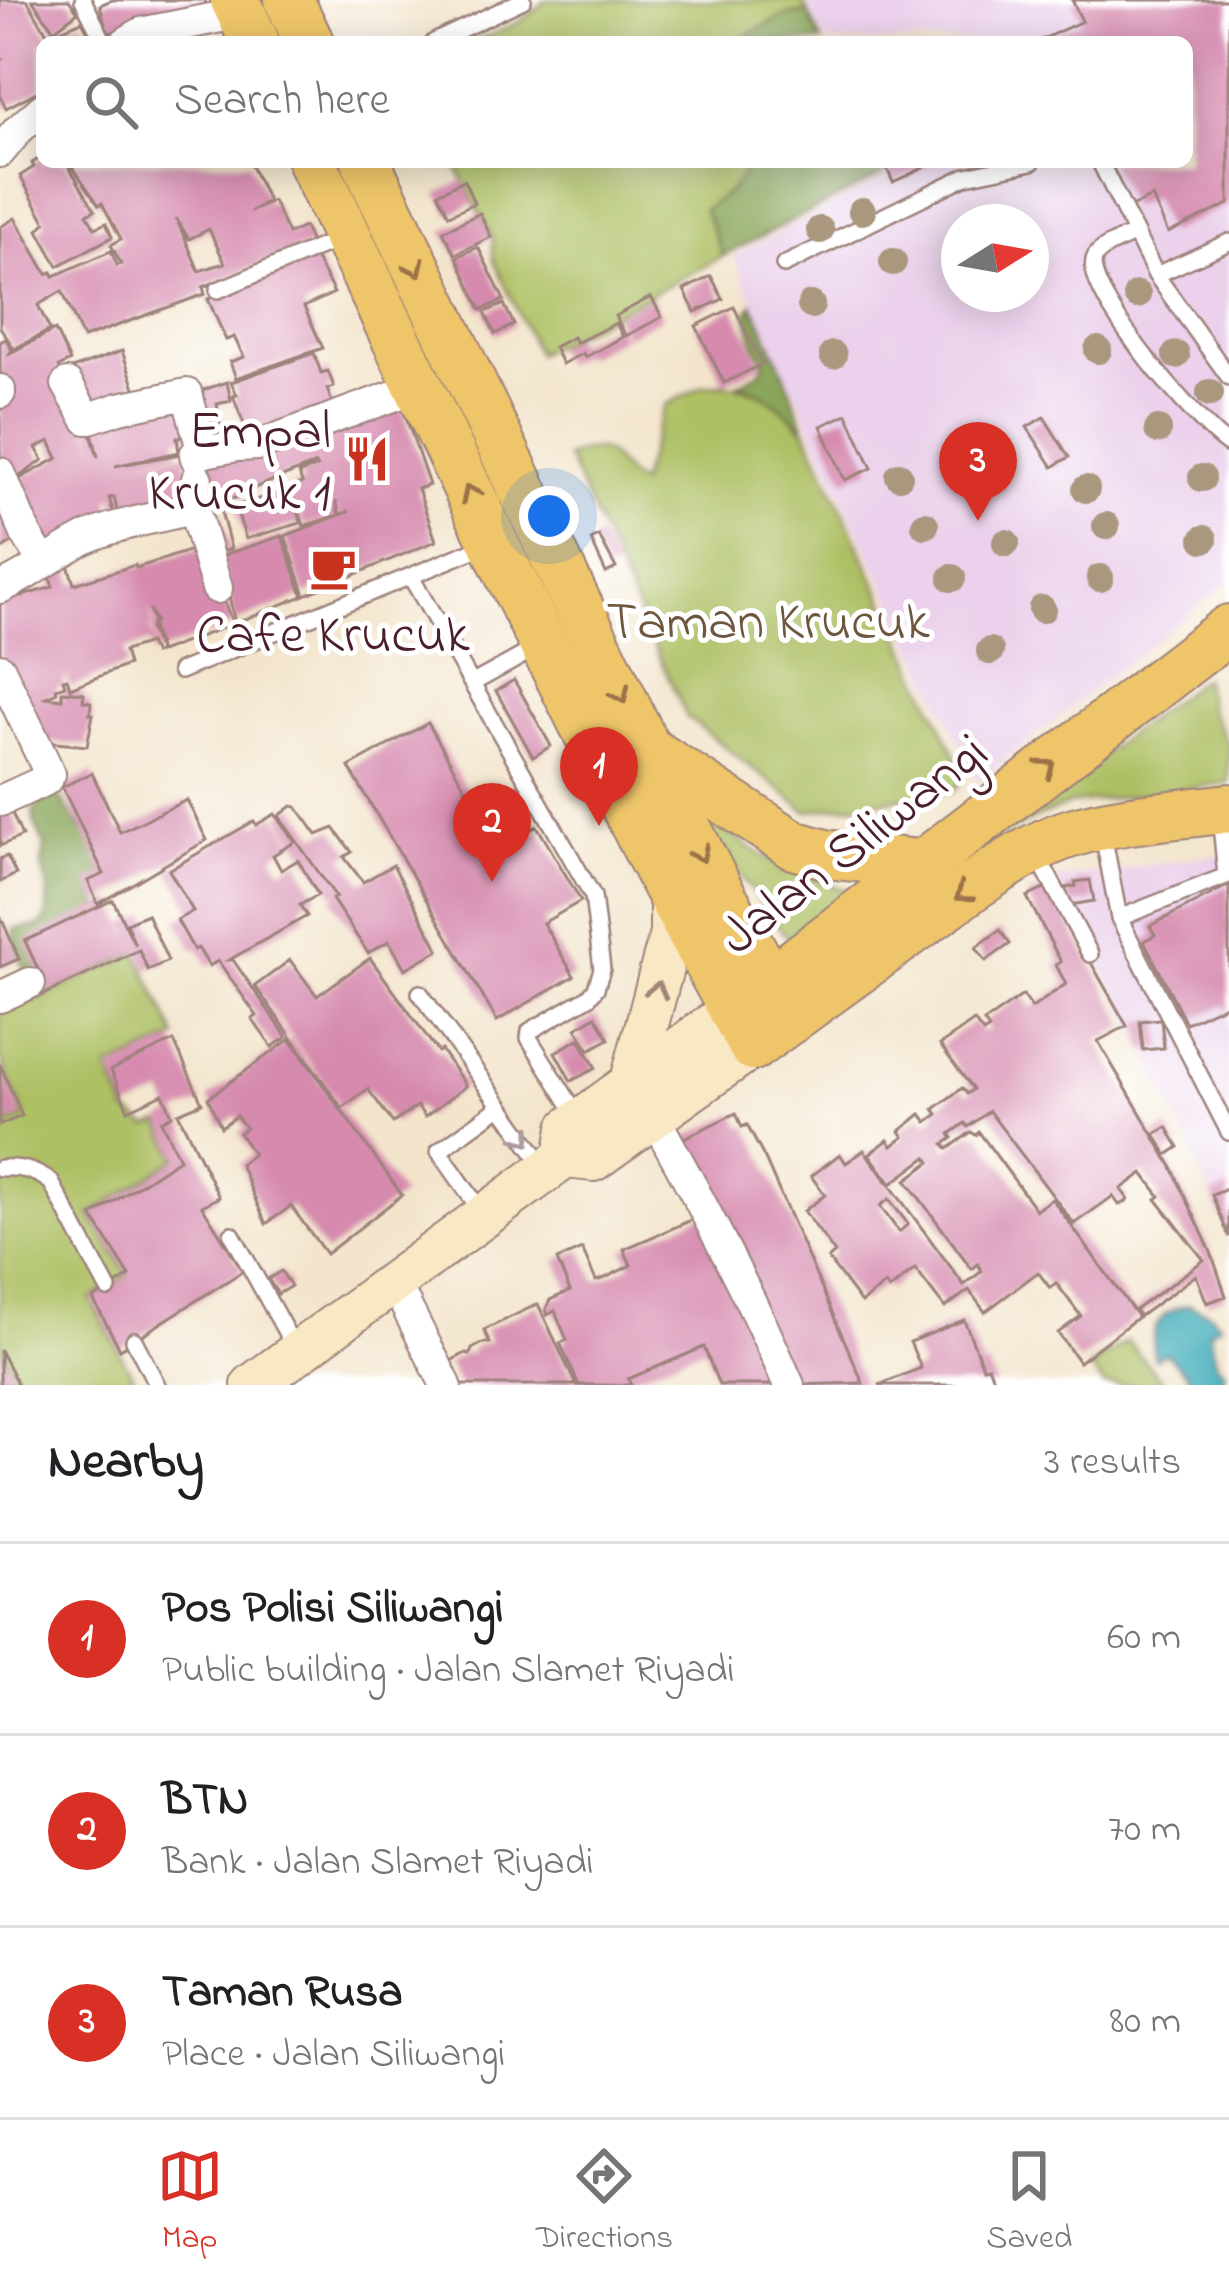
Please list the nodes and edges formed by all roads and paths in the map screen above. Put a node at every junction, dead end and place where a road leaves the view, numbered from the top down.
1 (83, 0) edge
2 (289, 0) edge
3 (523, 0) edge
4 (244, 18) edge
5 (101, 36) edge
6 (135, 36) edge
7 (306, 36) edge
8 (447, 36) edge
9 (36, 114) edge
10 (0, 152) edge
11 (315, 168) edge
12 (369, 168) edge
13 (1004, 168) edge
14 (1103, 168) edge
15 (1136, 233) junction
16 (347, 236) junction
17 (1229, 242) edge
18 (784, 265) dead end
19 (1156, 274) junction
20 (218, 290) dead end
21 (1229, 377) edge
22 (67, 384) dead end
23 (418, 387) junction
24 (1229, 446) edge
25 (0, 472) edge
26 (197, 474) junction
27 (494, 542) junction
28 (43, 562) junction
29 (411, 577) junction
30 (0, 588) edge
31 (217, 588) dead end
32 (1229, 628) edge
33 (545, 644) junction
34 (0, 669) edge
35 (180, 671) dead end
36 (473, 683) junction
37 (647, 750) junction
38 (0, 800) edge
39 (1224, 809) edge
40 (1102, 826) junction
41 (1034, 850) junction
42 (920, 864) junction
43 (671, 898) junction
44 (1119, 918) junction
45 (1090, 954) dead end
46 (30, 983) dead end
47 (420, 993) dead end
48 (0, 997) edge
49 (761, 1014) junction
50 (643, 1099) junction
51 (501, 1106) junction
52 (1229, 1132) edge
53 (564, 1149) junction
54 (0, 1168) edge
55 (484, 1216) junction
56 (232, 1234) dead end
57 (394, 1282) junction
58 (108, 1289) dead end
59 (134, 1340) dead end
60 (297, 1353) junction
61 (158, 1385) edge
62 (253, 1385) edge
63 (446, 1385) edge
64 (788, 1385) edge

1 - 5 lane
2 - 7 highway
3 - 8 lane
4 - 6 street
9 - 10 street
11 - 16 highway
12 -> 37 highway
13 - 18 lane
14 - 15 lane
15 - 19 lane
15 - 24 lane
16 - 20 lane
16 - 23 highway
17 - 19 lane
19 - 21 lane
22 - 26 street
23 - 26 street
27 -> 23 highway
25 - 28 street
26 - 28 street
26 - 31 street
27 - 29 lane
27 - 33 highway
28 - 30 street
29 - 35 lane
29 - 36 lane
42 -> 32 highway, Jalan Siliwangi
33 - 36 lane
33 - 43 highway
34 - 38 street
36 - 53 lane
37 - 42 highway
37 -> 49 highway
39 - 40 highway, Jalan Siliwangi
39 - 44 lane
40 - 41 highway, Jalan Siliwangi
40 - 44 lane
41 - 45 lane
41 -> 49 highway, Jalan Siliwangi
42 - 49 highway, Jalan Siliwangi
43 - 49 highway
50 -> 43 main road
44 - 52 lane
46 - 48 street
47 - 51 lane
49 - 50 main road, Jalan Siliwangi
50 - 53 main road, Jalan Siliwangi
50 - 64 street
51 -> 53 lane
51 - 55 lane
53 - 55 main road, Jalan Siliwangi
54 - 58 lane
55 - 57 main road, Jalan Siliwangi
56 - 60 lane
57 - 60 main road, Jalan Siliwangi
57 - 63 street
59 - 61 lane
60 - 62 main road, Jalan Siliwangi

